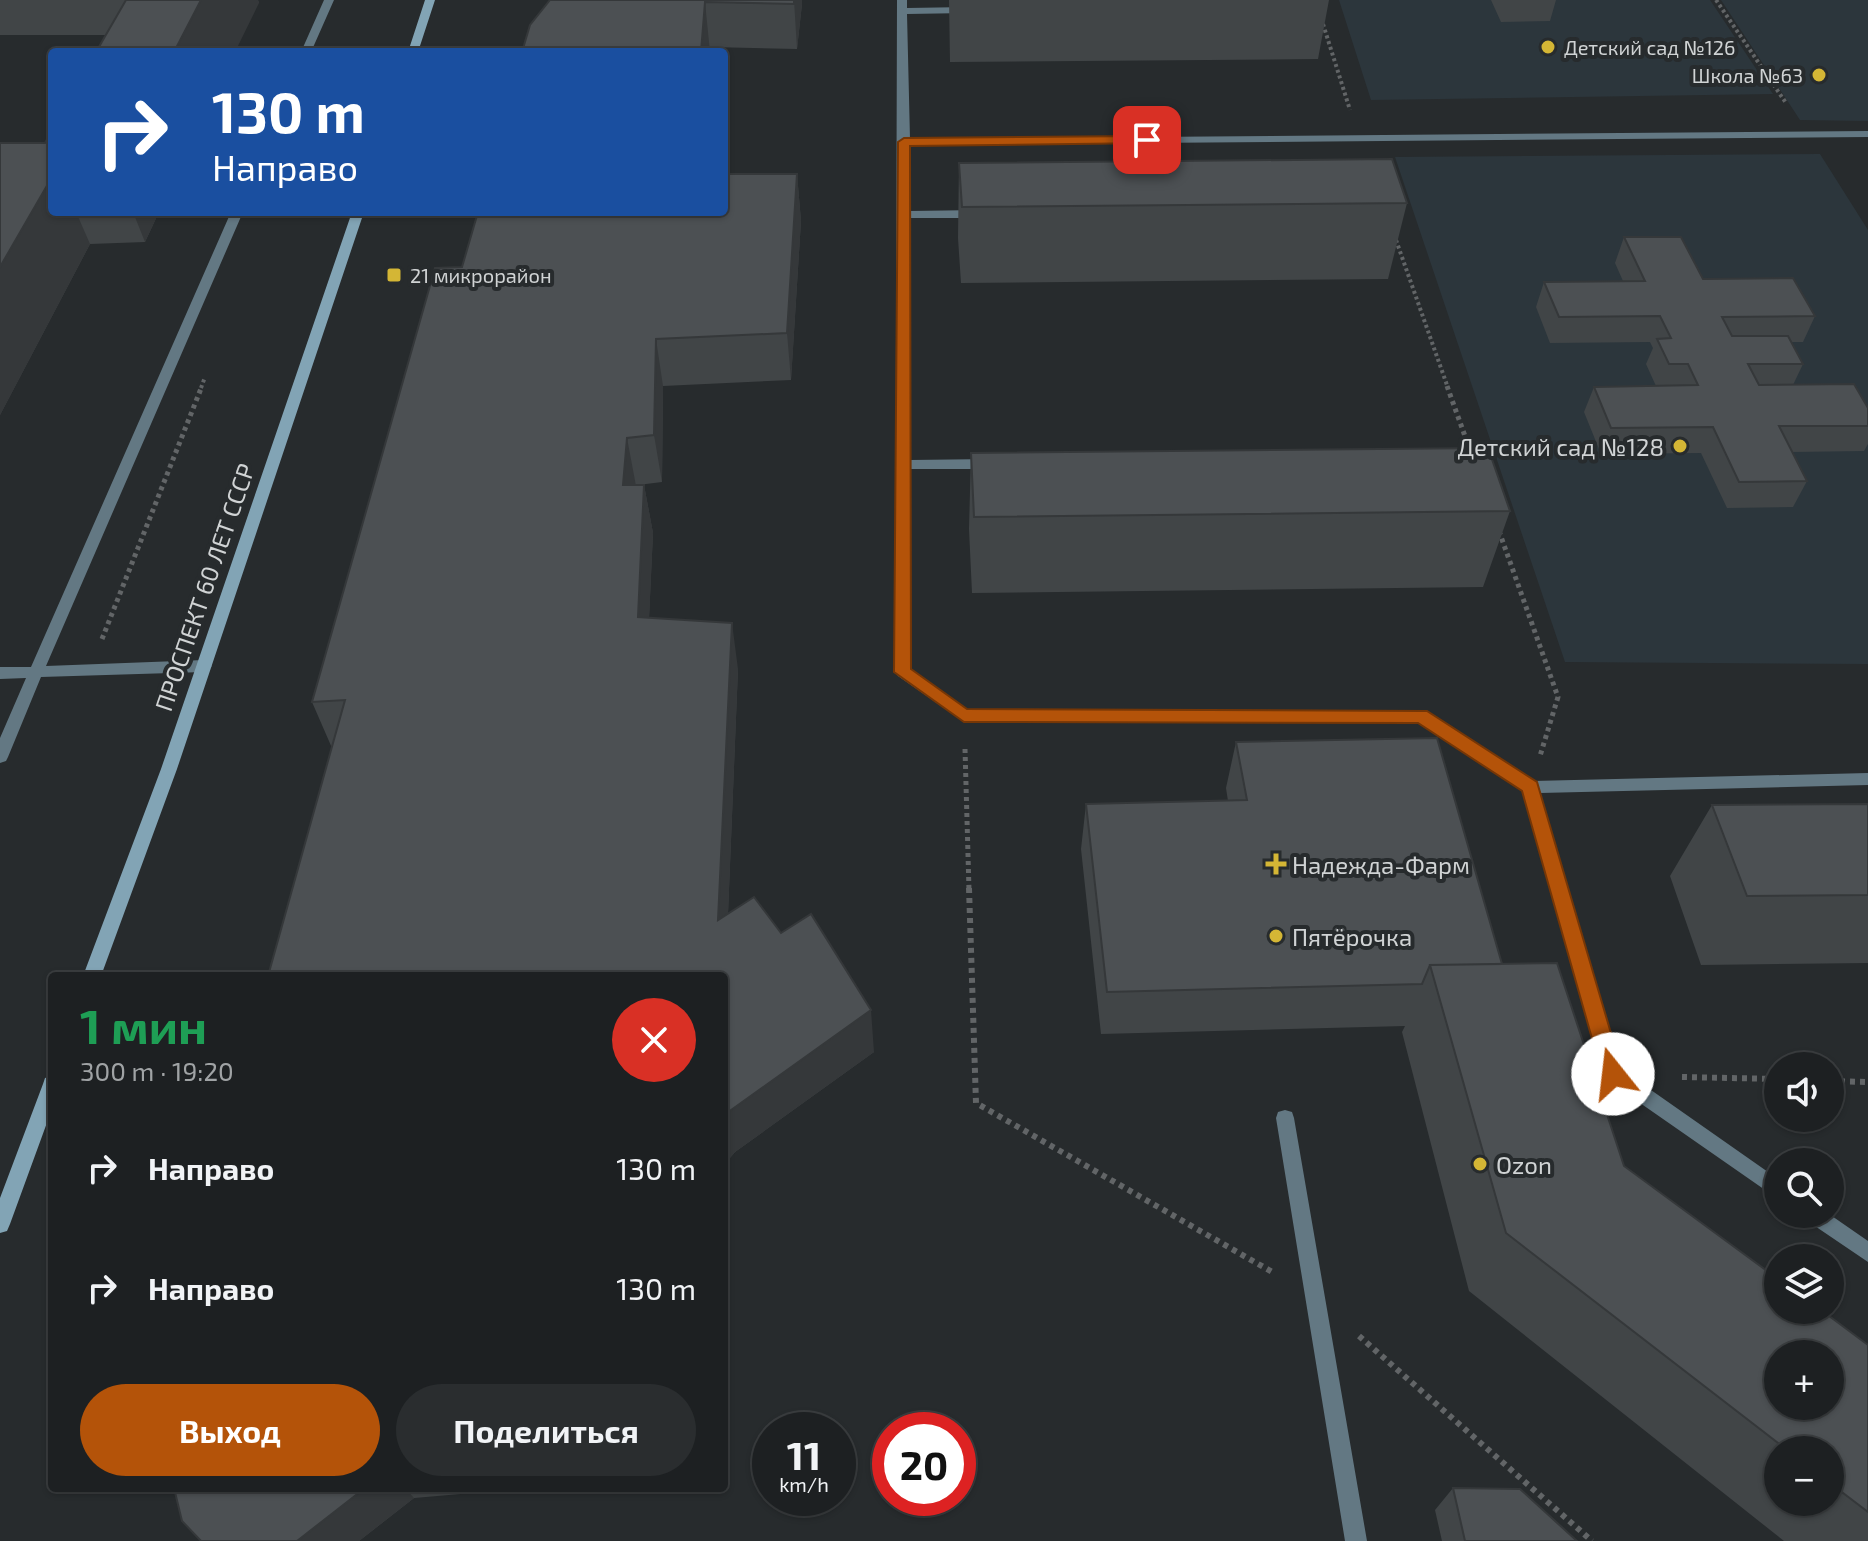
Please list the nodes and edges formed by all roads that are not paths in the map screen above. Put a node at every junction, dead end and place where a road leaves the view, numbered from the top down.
1 (329, 0) edge
2 (430, 0) edge
3 (902, 5) edge
4 (979, 10) dead end
5 (308, 48) edge
6 (414, 48) edge
7 (1868, 134) edge
8 (904, 142) junction
9 (997, 213) edge
10 (903, 215) junction
11 (235, 216) edge
12 (357, 216) edge
13 (1014, 463) edge
14 (903, 465) junction
15 (204, 666) junction
16 (36, 672) junction
17 (0, 673) edge
18 (0, 757) edge
19 (1868, 779) edge
20 (1530, 787) junction
21 (93, 972) edge
22 (48, 1095) edge
23 (1285, 1118) dead end
24 (1764, 1180) edge
25 (0, 1224) edge
26 (1833, 1228) edge
27 (1868, 1253) edge
28 (1356, 1541) edge

1 - 5 lane
2 - 6 main road
3 - 4 lane
3 - 8 lane
7 - 8 lane
8 - 10 lane
9 - 10 lane
10 - 14 lane
11 - 16 lane
12 - 15 main road, ПРОСПЕКТ 60 ЛЕТ СССР
13 - 14 lane
14 - 20 lane
15 - 16 lane
15 - 21 main road, ПРОСПЕКТ 60 ЛЕТ СССР
16 - 17 lane
16 - 18 lane
19 - 20 lane
20 - 24 lane
22 - 25 main road
23 - 28 lane
26 - 27 lane

